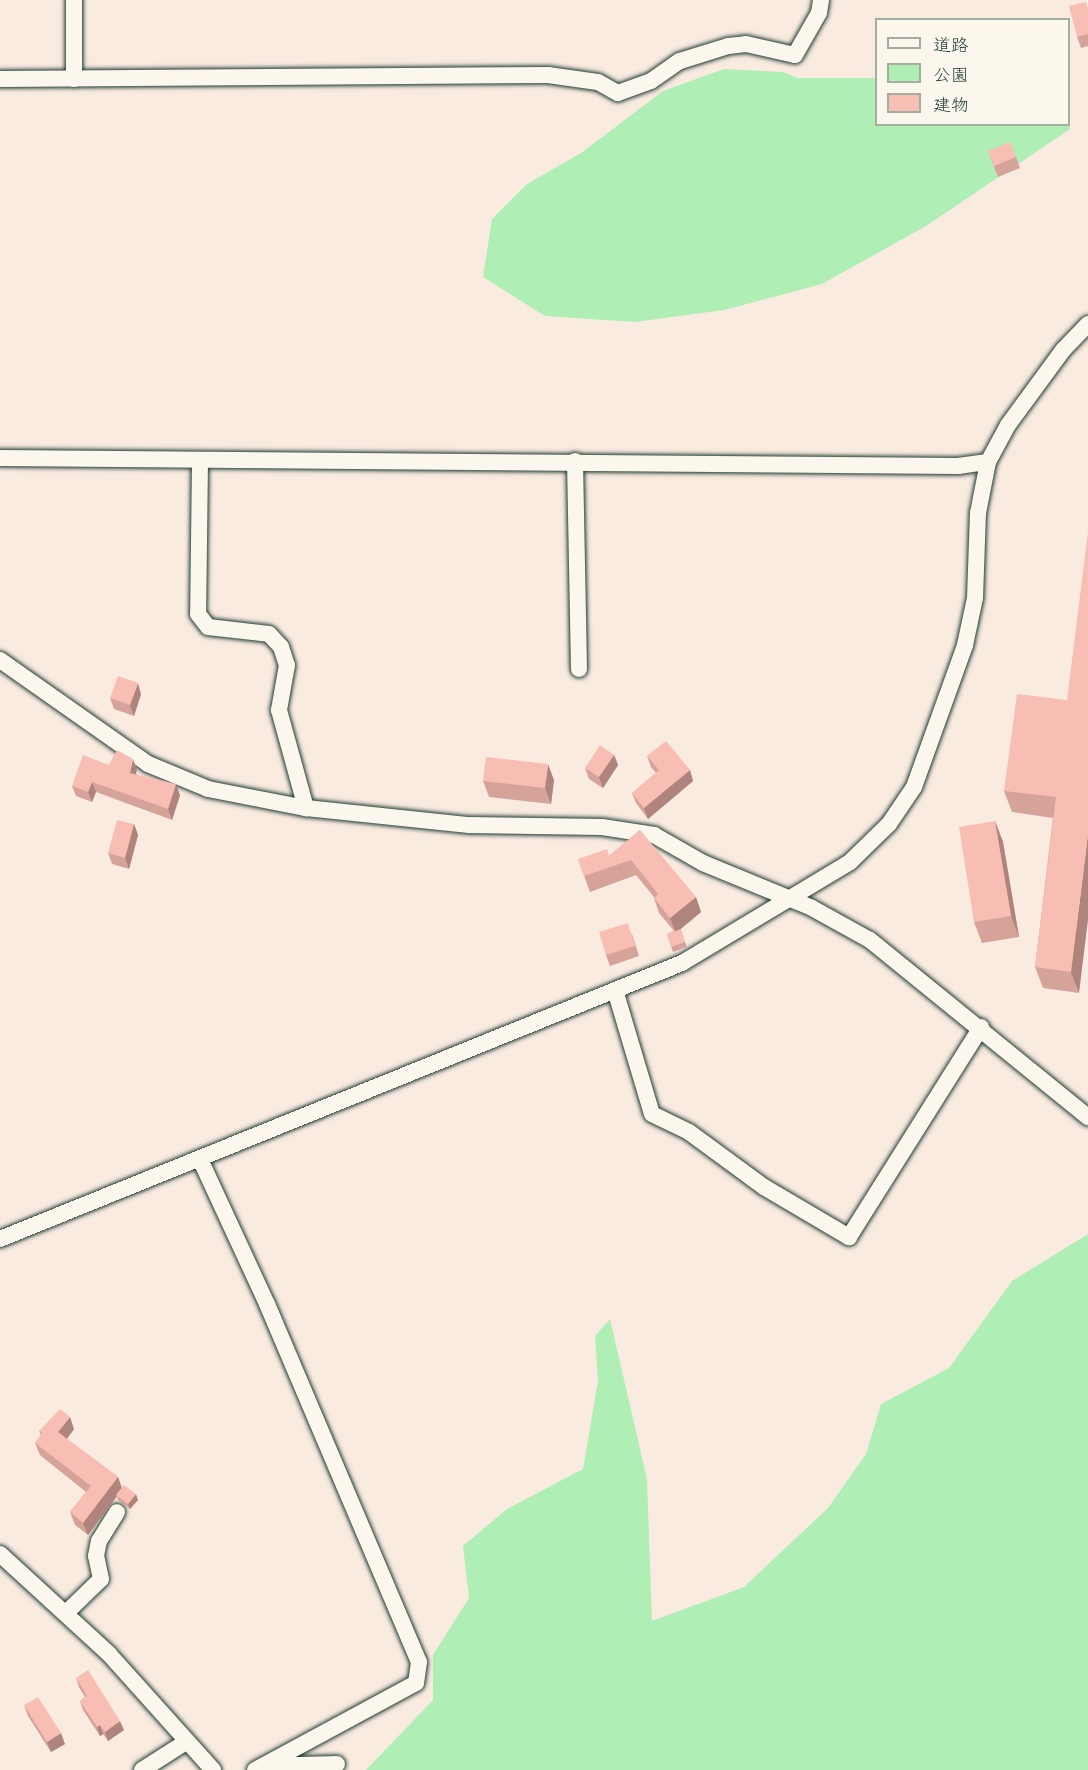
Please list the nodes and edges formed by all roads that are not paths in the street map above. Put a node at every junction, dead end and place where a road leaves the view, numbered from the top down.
1 (74, 0) edge
2 (821, 0) edge
3 (0, 79) edge
4 (74, 79) junction
5 (1088, 324) edge
6 (0, 458) edge
7 (200, 461) junction
8 (575, 461) junction
9 (988, 462) junction
10 (0, 660) edge
11 (579, 669) dead end
12 (306, 808) junction
13 (790, 900) junction
14 (615, 990) junction
15 (981, 1027) junction
16 (1088, 1117) edge
17 (200, 1159) junction
18 (0, 1239) edge
19 (117, 1512) dead end
20 (0, 1554) edge
21 (67, 1612) junction
22 (186, 1742) junction
23 (337, 1764) dead end
24 (259, 1768) edge
25 (142, 1770) edge
26 (213, 1770) edge

1 - 4 street
2 - 4 street
3 - 4 street
5 - 9 street
6 - 7 street
7 - 8 street
7 - 12 street
8 - 9 street
8 - 11 street
9 - 13 street
10 - 12 street
12 - 13 street
13 - 14 street
13 - 15 street
14 - 15 street
14 - 17 street
15 - 16 street
17 - 18 street
17 - 24 street
19 - 21 street
20 - 21 street
21 - 22 street
22 - 25 street
22 - 26 street
23 - 24 street

